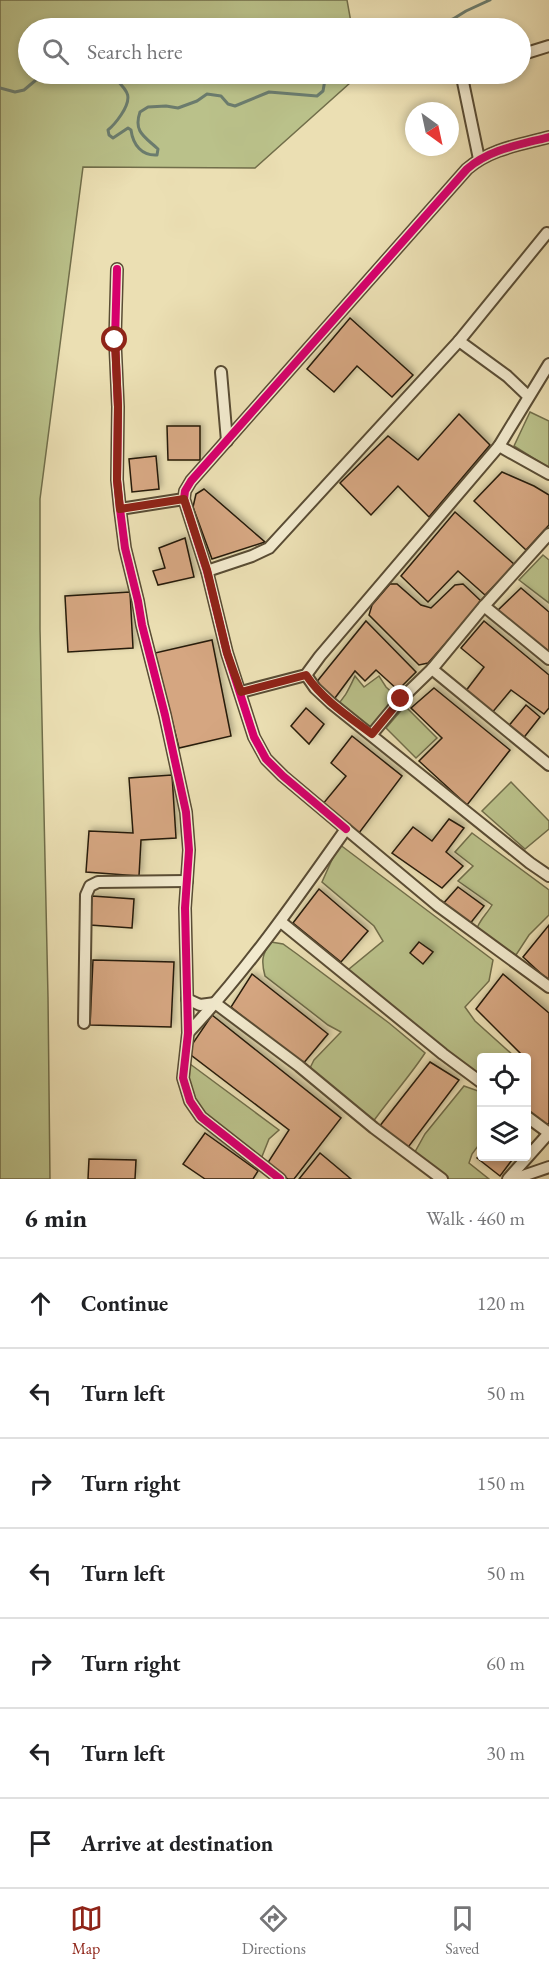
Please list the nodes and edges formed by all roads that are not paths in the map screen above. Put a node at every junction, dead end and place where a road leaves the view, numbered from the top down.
1 (549, 46) edge
2 (531, 52) edge
3 (463, 84) edge
4 (549, 137) edge
5 (479, 159) junction
6 (547, 233) dead end
7 (117, 269) dead end
8 (459, 341) junction
9 (549, 364) edge
10 (221, 372) dead end
11 (528, 396) junction
12 (227, 441) junction
13 (499, 447) junction
14 (549, 474) edge
15 (184, 499) junction
16 (120, 509) junction
17 (547, 539) edge
18 (207, 570) junction
19 (484, 606) junction
20 (549, 659) edge
21 (432, 669) junction
22 (306, 675) junction
23 (241, 692) junction
24 (372, 734) junction
25 (549, 765) edge
26 (346, 829) junction
27 (549, 876) edge
28 (187, 881) junction
29 (281, 922) junction
30 (549, 987) edge
31 (187, 999) junction
32 (215, 1004) junction
33 (84, 1023) dead end
34 (188, 1033) junction
35 (477, 1079) edge
36 (531, 1120) edge
37 (549, 1133) edge
38 (549, 1167) edge
39 (280, 1179) edge
40 (442, 1179) edge
41 (508, 1179) edge
42 (514, 1179) edge

1 - 2 street
3 - 5 street
4 - 5 street
5 - 12 street
6 - 8 street
7 - 16 street
8 - 11 street
8 - 18 street
9 - 11 street
10 - 12 street
11 - 13 street
12 - 15 street
13 - 14 street
13 - 22 street
15 - 16 street
15 - 18 street
16 - 28 street
17 - 19 street
18 - 23 street
19 - 20 street
19 - 21 street
21 - 24 street
21 - 25 street
22 - 23 street
22 - 24 street
23 - 26 street
24 - 27 street
26 - 29 street
26 - 30 street
28 - 31 street
28 - 33 street
29 - 32 street
29 - 35 street
31 - 32 street
31 - 34 street
32 - 34 street
32 - 40 street
34 - 39 street
36 - 37 street
37 - 41 street
38 - 42 street

